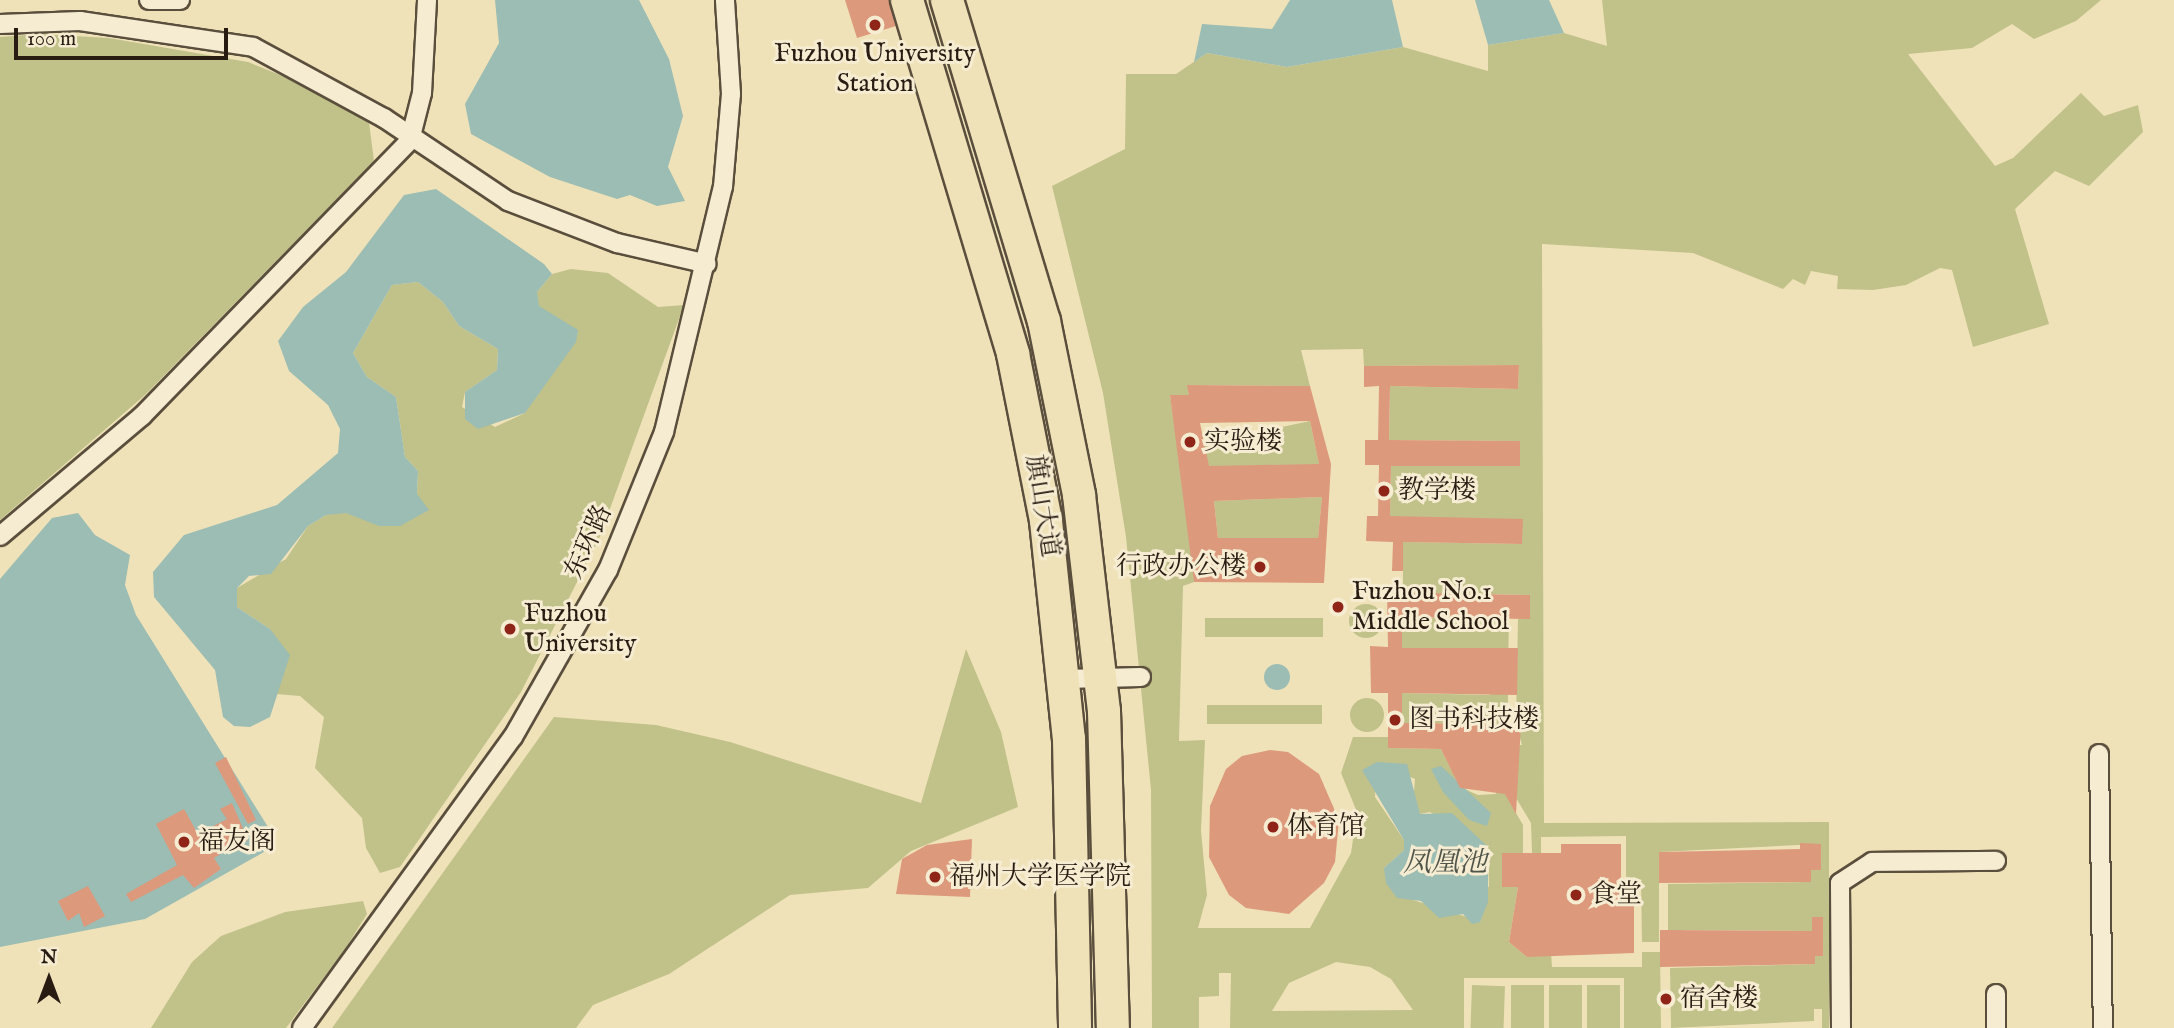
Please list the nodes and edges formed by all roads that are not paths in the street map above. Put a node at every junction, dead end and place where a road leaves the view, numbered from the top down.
1 (149, 0) edge
2 (180, 0) edge
3 (427, 0) edge
4 (725, 0) edge
5 (907, 0) edge
6 (947, 0) edge
7 (0, 24) edge
8 (410, 140) junction
9 (707, 264) junction
10 (0, 536) edge
11 (1141, 677) dead end
12 (1101, 678) junction
13 (1065, 679) junction
14 (2099, 754) dead end
15 (1996, 861) dead end
16 (1996, 994) dead end
17 (302, 1028) edge
18 (1075, 1028) edge
19 (1113, 1028) edge
20 (1841, 1028) edge
21 (1996, 1028) edge
22 (2103, 1028) edge

1 - 2 street
3 - 8 street
4 - 9 street, 东环路
5 - 13 highway, 旗山大道
6 - 12 highway, 旗山大道
7 - 8 street
8 - 9 street
8 - 10 street
9 - 17 street, 东环路
11 - 12 street
12 - 13 street
12 - 19 highway, 旗山大道
13 - 18 highway, 旗山大道
14 - 22 street
15 - 20 street
16 - 21 street

